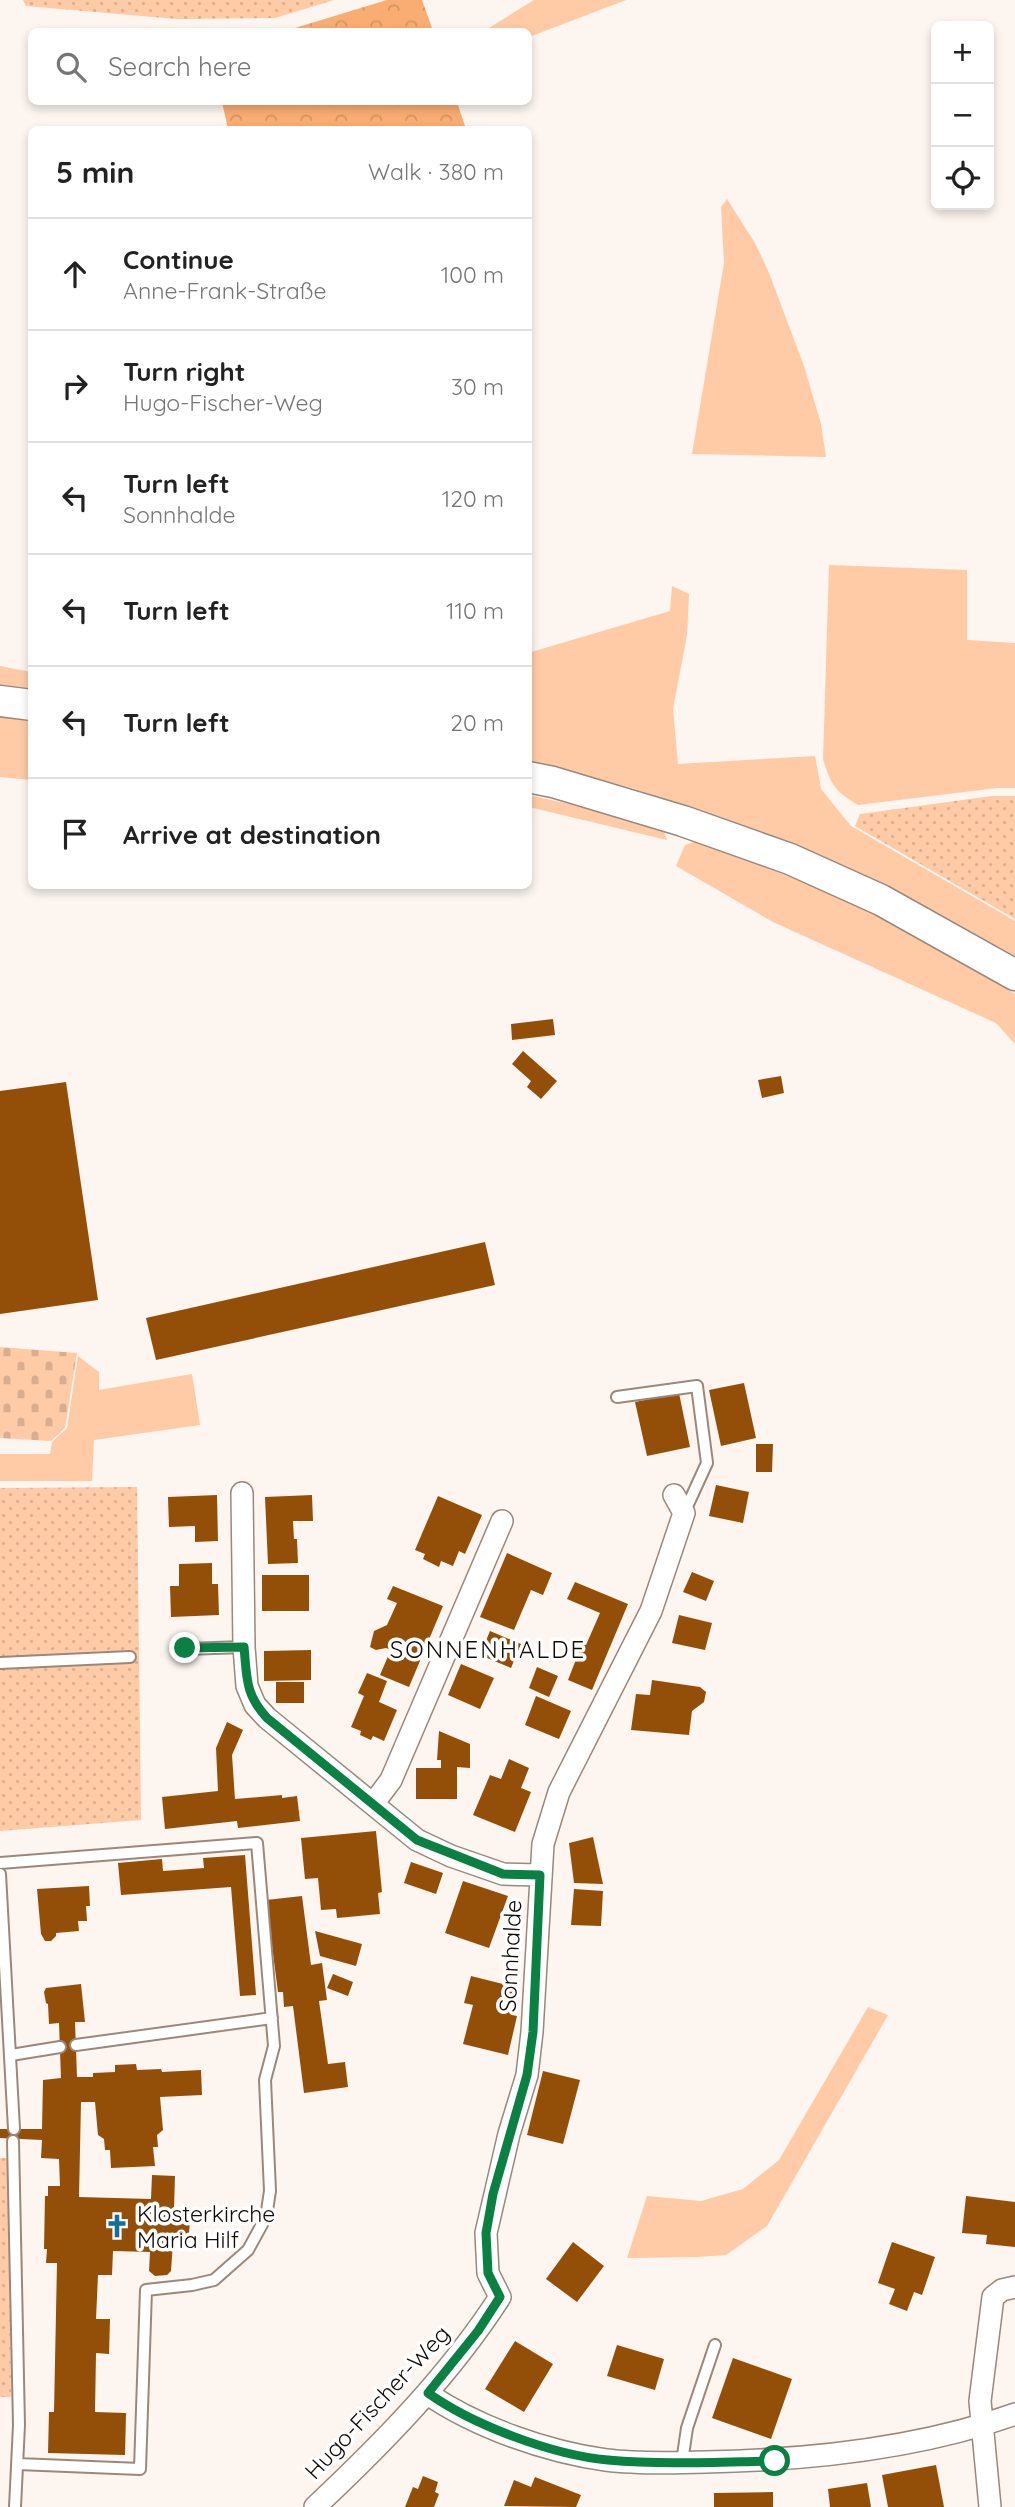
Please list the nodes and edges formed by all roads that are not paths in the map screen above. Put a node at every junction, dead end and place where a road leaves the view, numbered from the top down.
1 (0, 701) edge
2 (28, 704) edge
3 (532, 778) edge
4 (1015, 975) edge
5 (617, 1397) dead end
6 (242, 1493) dead end
7 (679, 1504) joint
8 (502, 1521) dead end
9 (244, 1647) junction
10 (185, 1648) dead end
11 (130, 1657) dead end
12 (0, 1663) edge
13 (373, 1804) junction
14 (0, 1863) edge
15 (0, 1874) edge
16 (540, 1875) junction
17 (272, 2018) junction
18 (76, 2045) dead end
19 (60, 2047) dead end
20 (11, 2054) junction
21 (13, 2183) junction
22 (0, 2184) edge
23 (1015, 2287) edge
24 (500, 2297) joint
25 (715, 2345) dead end
26 (428, 2393) junction
27 (1015, 2414) edge
28 (982, 2426) junction
29 (682, 2462) junction
30 (18, 2464) junction
31 (15, 2507) edge
32 (315, 2507) edge
33 (989, 2507) edge

1 - 2 main road
3 - 4 main road
5 - 7 lane, Sonnhalde
6 - 9 street
7 - 16 street, Sonnhalde
8 - 13 street
9 - 10 lane
9 - 13 street
11 - 12 lane
13 - 16 street
14 - 17 lane
15 - 20 lane
16 - 24 street, Sonnhalde
17 - 18 lane
17 - 30 lane
19 - 20 lane
20 - 21 lane
21 - 22 lane
21 - 30 lane
23 - 28 street
24 - 26 street, Hugo-Fischer-Weg
25 - 29 lane
26 - 29 street
26 - 32 street, Hugo-Fischer-Weg
27 - 28 street
28 - 29 street
28 - 33 street
30 - 31 lane

